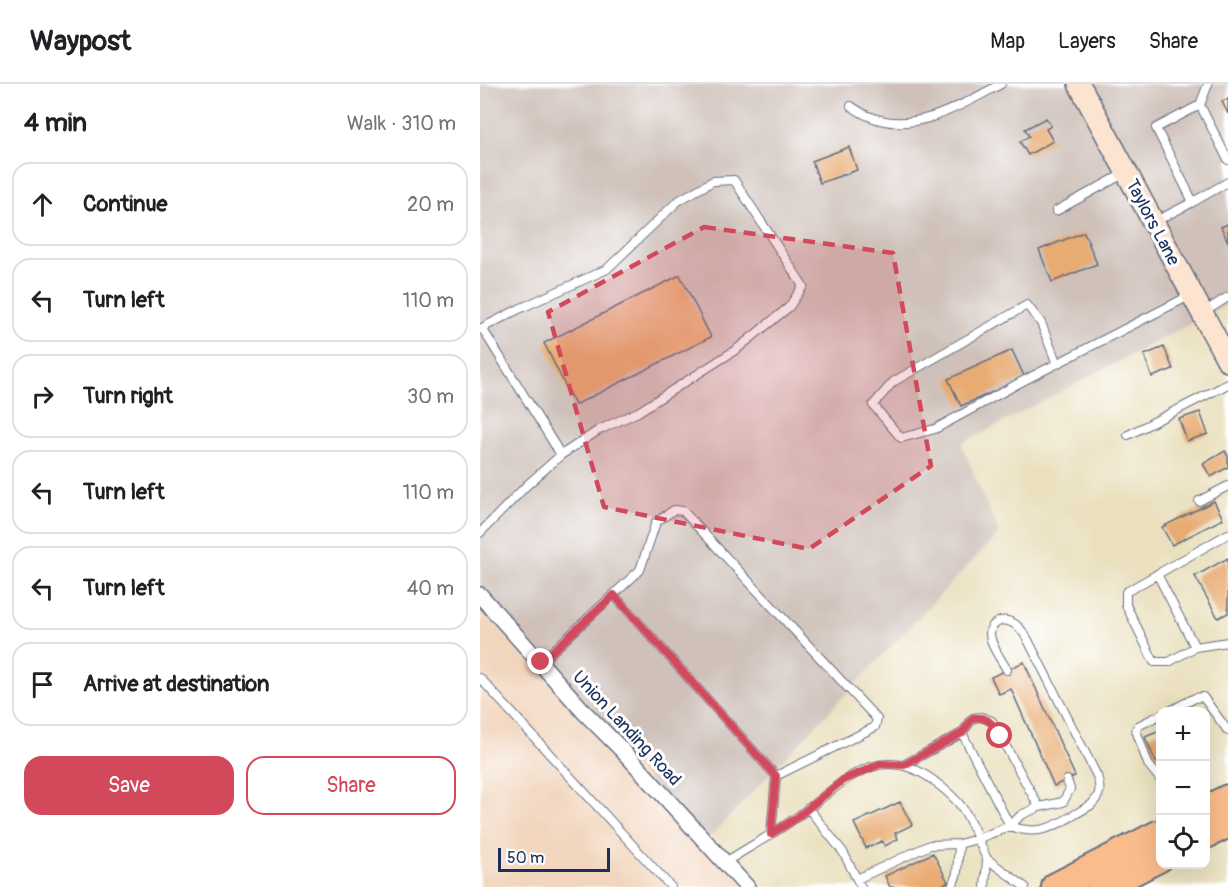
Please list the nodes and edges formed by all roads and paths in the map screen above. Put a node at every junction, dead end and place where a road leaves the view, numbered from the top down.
1 (1001, 84) edge
2 (1208, 84) edge
3 (1085, 86) edge
4 (1200, 105) junction
5 (850, 106) dead end
6 (1228, 160) edge
7 (1127, 173) junction
8 (1228, 182) edge
9 (1193, 202) junction
10 (1056, 211) dead end
11 (1153, 222) junction
12 (1228, 297) edge
13 (1197, 304) junction
14 (481, 328) edge
15 (1228, 361) edge
16 (1057, 363) junction
17 (1228, 384) edge
18 (1128, 435) dead end
19 (561, 455) junction
20 (1228, 486) edge
21 (1199, 501) dead end
22 (480, 533) edge
23 (1228, 534) edge
24 (1157, 574) junction
25 (480, 595) edge
26 (614, 595) junction
27 (1228, 642) edge
28 (1195, 646) junction
29 (541, 662) junction
30 (1007, 670) dead end
31 (480, 678) edge
32 (1176, 707) edge
33 (1156, 717) edge
34 (1228, 731) edge
35 (962, 733) junction
36 (904, 765) junction
37 (1156, 773) edge
38 (776, 776) junction
39 (1067, 780) dead end
40 (1228, 799) edge
41 (1039, 807) junction
42 (808, 808) junction
43 (1217, 825) edge
44 (1010, 826) junction
45 (771, 834) junction
46 (1156, 837) edge
47 (977, 839) junction
48 (959, 844) junction
49 (987, 859) junction
50 (1156, 860) edge
51 (724, 863) junction
52 (859, 883) edge
53 (671, 887) edge
54 (747, 887) edge
55 (952, 887) edge
56 (985, 887) edge
57 (1025, 887) edge
58 (1056, 887) edge
59 (1102, 887) edge

1 - 5 lane
2 - 4 lane
3 - 7 street, Taylors Lane
4 - 6 lane
4 - 9 lane
7 - 10 lane
7 - 11 street, Taylors Lane
8 - 9 lane
9 - 11 lane
11 - 13 street, Taylors Lane
12 - 13 lane
13 - 15 street, Taylors Lane
13 - 16 lane
14 - 19 lane
14 - 19 lane
16 - 16 lane
17 - 18 lane
19 - 22 lane
20 - 21 lane
23 - 24 lane
24 - 28 lane
24 - 28 lane
25 - 29 street, Union Landing Road
26 - 29 lane
26 - 38 lane
26 - 38 lane
27 - 28 lane
29 - 51 street, Union Landing Road
30 - 44 lane
31 - 53 lane
32 - 34 lane
33 - 37 lane
35 - 36 lane
35 - 41 lane
35 - 44 lane
36 - 42 lane
36 - 47 lane
38 - 45 lane
39 - 41 lane
40 - 43 highway
41 - 44 lane
42 - 45 lane
42 - 52 lane
44 - 47 lane
45 - 51 lane
46 - 58 highway
47 - 48 lane
47 - 49 lane
48 - 52 lane
48 - 55 lane
49 - 56 lane
49 - 57 lane
50 - 59 highway
51 - 54 street, Union Landing Road

